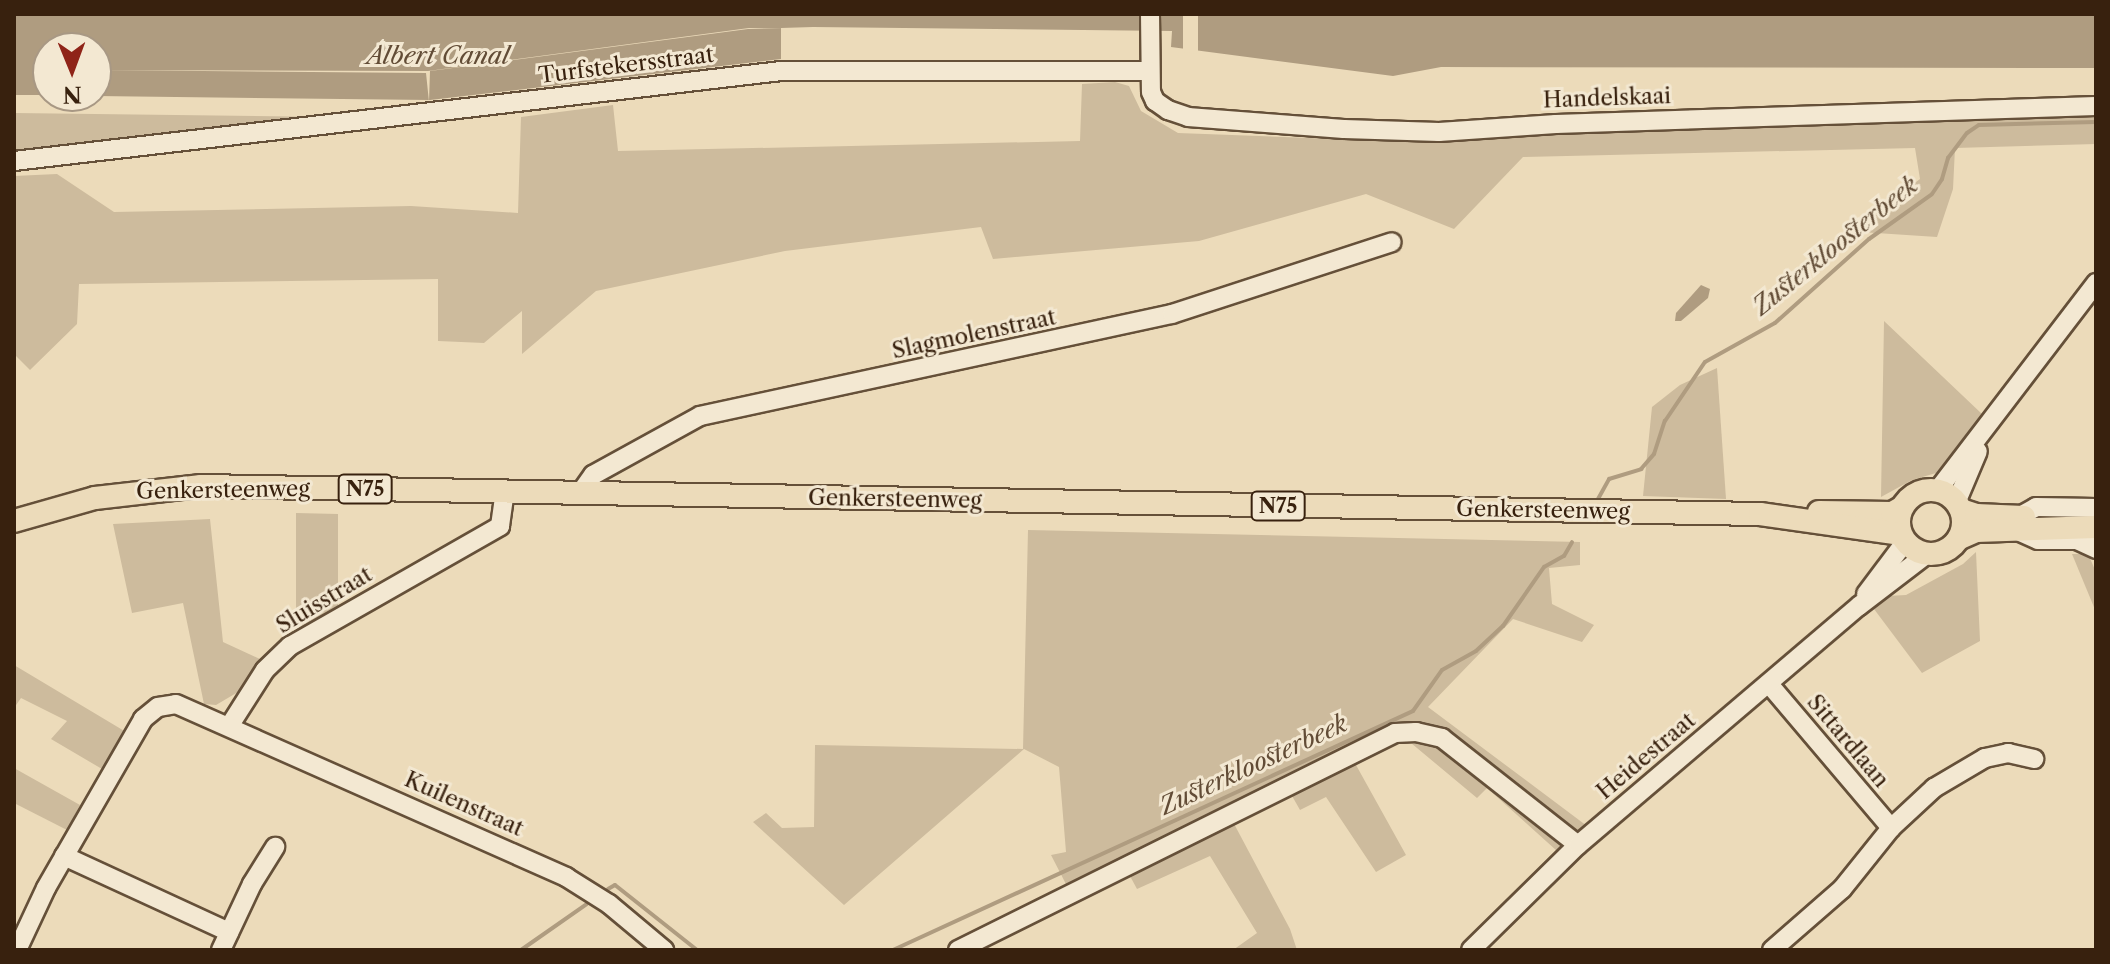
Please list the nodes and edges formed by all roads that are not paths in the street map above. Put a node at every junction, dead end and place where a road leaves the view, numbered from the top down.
1 (1150, 14) edge
2 (1150, 62) junction
3 (2096, 106) edge
4 (14, 161) edge
5 (1392, 242) dead end
6 (2096, 283) edge
7 (505, 491) junction
8 (581, 492) junction
9 (1951, 501) junction
10 (1901, 508) junction
11 (2096, 508) edge
12 (1781, 515) junction
13 (14, 521) edge
14 (2019, 524) junction
15 (2096, 527) edge
16 (1903, 538) junction
17 (1958, 539) junction
18 (2096, 549) edge
19 (1927, 554) junction
20 (1859, 606) junction
21 (1769, 684) junction
22 (230, 725) junction
23 (2034, 759) dead end
24 (1891, 828) junction
25 (1578, 845) junction
26 (275, 847) dead end
27 (64, 856) junction
28 (229, 932) junction
29 (17, 950) edge
30 (221, 950) edge
31 (664, 950) edge
32 (958, 950) edge
33 (1471, 950) edge
34 (1772, 950) edge

1 - 2 street
2 - 3 street, Handelskaai
2 - 4 street, Turfstekersstraat
5 - 8 street, Slagmolenstraat
6 - 9 street
7 - 8 main road, Genkersteenweg / N75
7 - 13 main road, Genkersteenweg / N75
7 - 22 street, Sluisstraat
8 - 12 main road, Genkersteenweg / N75
9 - 10 main road, Genkersteenweg / N75
9 - 14 main road
9 - 17 main road
10 - 12 main road, Genkersteenweg / N75
10 - 16 main road
11 - 14 street
12 - 16 main road, Genkersteenweg / N75
14 - 15 main road
14 - 17 main road
14 - 18 street
16 - 19 main road, Genkersteenweg / N75
16 - 20 street, Heidestraat
17 - 19 main road
19 - 20 street, Heidestraat
20 - 21 street, Heidestraat
21 - 24 street, Sittardlaan
21 - 25 street, Heidestraat
22 - 27 street
22 - 31 street, Kuilenstraat
23 - 24 street
24 - 34 street
25 - 32 street
25 - 33 street, Heidestraat
26 - 28 street
27 - 28 street
27 - 29 street
28 - 30 street

